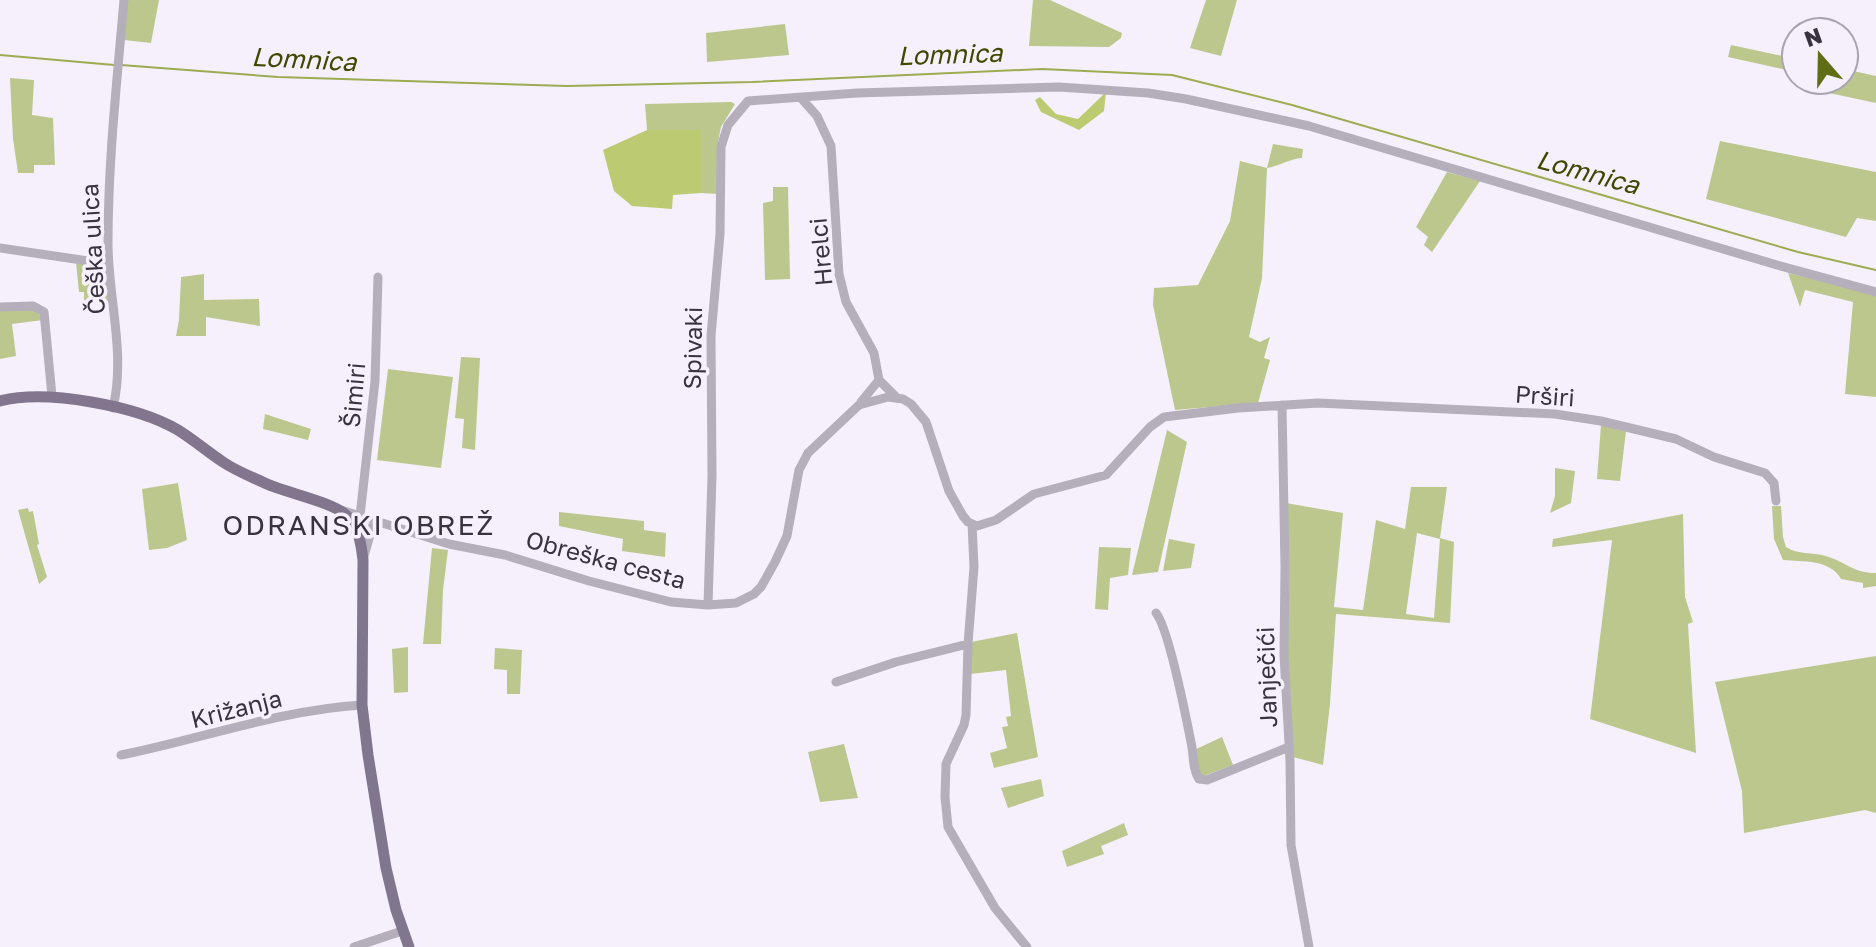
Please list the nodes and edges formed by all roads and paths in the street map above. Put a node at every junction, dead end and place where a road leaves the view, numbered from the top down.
1 (124, 0) edge
2 (801, 98) junction
3 (0, 248) edge
4 (109, 264) junction
5 (378, 277) dead end
6 (1876, 292) edge
7 (0, 307) edge
8 (879, 380) junction
9 (52, 396) junction
10 (896, 397) junction
11 (0, 401) edge
12 (859, 405) junction
13 (1282, 405) junction
14 (113, 408) junction
15 (1776, 501) dead end
16 (335, 508) junction
17 (360, 516) junction
18 (374, 521) junction
19 (972, 524) junction
20 (363, 560) junction
21 (708, 605) junction
22 (1156, 613) dead end
23 (968, 644) junction
24 (836, 682) dead end
25 (362, 705) junction
26 (1289, 747) junction
27 (121, 755) dead end
28 (402, 931) junction
29 (354, 947) edge
30 (409, 947) edge
31 (1027, 947) edge
32 (1309, 947) edge

1 - 4 street, Češka ulica
2 - 6 street
2 - 8 street, Hrelci
2 - 21 street, Spivaki
3 - 4 street
4 - 14 street, Češka ulica
5 - 17 street, Šimiri
7 - 9 street
8 - 10 street, Hrelci
8 - 12 street
9 - 11 main road, Obreška cesta
9 - 14 main road, Obreška cesta
10 - 12 street, Obreška cesta
10 - 19 street
12 - 21 street, Obreška cesta
13 - 15 street, Prširi
13 - 19 street
13 - 26 street, Janječići
14 - 16 main road, Obreška cesta
16 - 17 street, Obreška cesta
16 - 20 main road
17 - 18 street, Obreška cesta
18 - 20 street
18 - 21 street, Obreška cesta
19 - 23 street
20 - 25 main road
22 - 26 street
23 - 24 street
23 - 31 street
25 - 27 street, Križanja
25 - 28 main road
26 - 32 street, Janječići
28 - 29 street
28 - 30 main road

